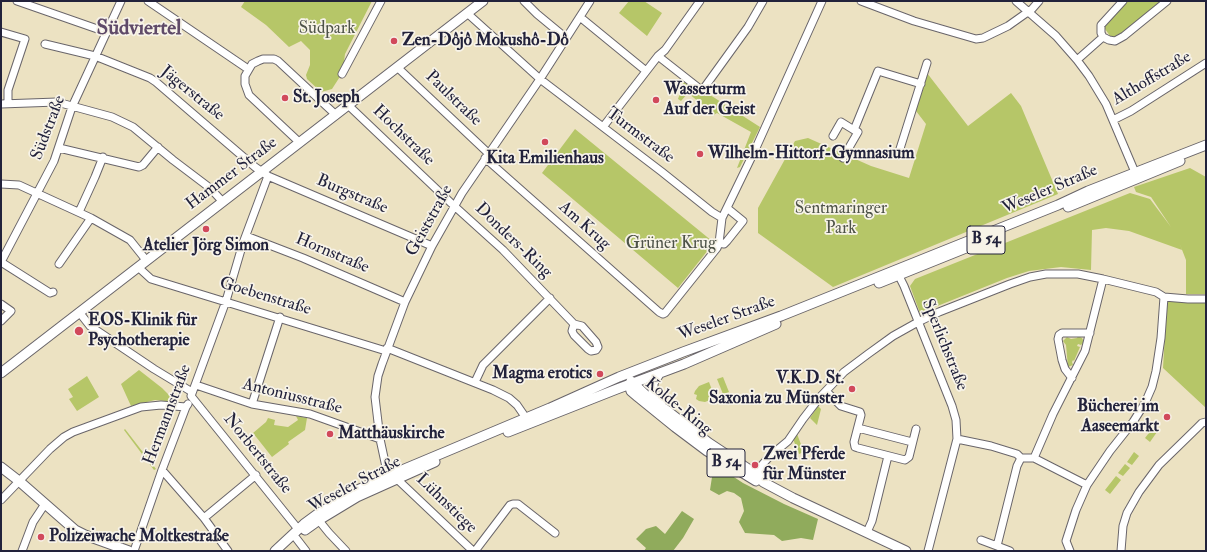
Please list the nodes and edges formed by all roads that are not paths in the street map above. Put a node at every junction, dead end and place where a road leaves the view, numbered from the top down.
1 (17, 1) edge
2 (121, 1) edge
3 (148, 1) edge
4 (381, 1) edge
5 (483, 1) edge
6 (524, 1) edge
7 (590, 1) edge
8 (700, 1) edge
9 (763, 1) edge
10 (822, 1) edge
11 (861, 1) edge
12 (1016, 1) edge
13 (1039, 1) edge
14 (1123, 1) edge
15 (1166, 1) edge
16 (877, 4) edge
17 (1028, 12) junction
18 (467, 13) junction
19 (580, 17) junction
20 (1, 32) edge
21 (106, 32) junction
22 (1103, 37) junction
23 (566, 38) junction
24 (46, 44) dead end
25 (95, 56) junction
26 (658, 56) junction
27 (1077, 60) junction
28 (927, 63) dead end
29 (1206, 63) edge
30 (397, 66) junction
31 (248, 69) junction
32 (646, 71) junction
33 (342, 74) dead end
34 (540, 79) junction
35 (921, 84) junction
36 (5, 104) edge
37 (348, 105) junction
38 (72, 107) junction
39 (336, 115) junction
40 (1113, 120) junction
41 (603, 127) junction
42 (854, 130) junction
43 (833, 136) dead end
44 (299, 142) junction
45 (1206, 145) edge
46 (158, 147) junction
47 (59, 148) junction
48 (1206, 151) edge
49 (898, 155) dead end
50 (486, 156) junction
51 (103, 157) junction
52 (843, 158) dead end
53 (265, 174) junction
54 (1136, 175) junction
55 (1, 184) edge
56 (38, 194) junction
57 (222, 201) junction
58 (454, 206) junction
59 (727, 208) junction
60 (79, 212) junction
61 (91, 218) junction
62 (722, 218) junction
63 (246, 236) junction
64 (719, 244) junction
65 (432, 246) junction
66 (146, 260) junction
67 (1, 262) edge
68 (59, 264) dead end
69 (138, 267) junction
70 (897, 273) junction
71 (1103, 279) junction
72 (53, 292) dead end
73 (1164, 296) junction
74 (550, 298) junction
75 (1206, 299) edge
76 (226, 301) junction
77 (405, 302) junction
78 (1, 304) edge
79 (79, 312) junction
80 (280, 318) junction
81 (1, 321) edge
82 (918, 322) junction
83 (574, 324) dead end
84 (1090, 333) junction
85 (387, 349) junction
86 (1, 373) edge
87 (659, 374) junction
88 (626, 375) junction
89 (1072, 378) junction
90 (475, 382) junction
91 (631, 384) junction
92 (194, 388) junction
93 (826, 391) junction
94 (192, 400) junction
95 (252, 404) junction
96 (186, 407) junction
97 (665, 409) junction
98 (526, 418) junction
99 (1206, 422) edge
100 (858, 428) junction
101 (916, 429) dead end
102 (957, 436) junction
103 (380, 439) junction
104 (912, 442) junction
105 (888, 456) junction
106 (1022, 458) junction
107 (1034, 458) junction
108 (1, 467) edge
109 (162, 470) junction
110 (256, 475) junction
111 (760, 478) junction
112 (393, 479) junction
113 (19, 481) junction
114 (1087, 485) junction
115 (1, 500) edge
116 (44, 504) junction
117 (204, 518) junction
118 (317, 518) junction
119 (867, 532) junction
120 (297, 533) junction
121 (555, 533) dead end
122 (981, 540) dead end
123 (997, 546) junction
124 (22, 551) edge
125 (129, 551) edge
126 (134, 551) edge
127 (228, 551) edge
128 (275, 551) edge
129 (281, 551) edge
130 (306, 551) edge
131 (346, 551) edge
132 (475, 551) edge
133 (906, 551) edge
134 (928, 551) edge
135 (1010, 551) edge
136 (1070, 551) edge
137 (1121, 551) edge

1 - 21 street
2 - 21 street, Südstraße
3 - 31 street
4 - 33 street
5 - 18 main road, Hammer Straße
6 - 23 street
7 - 19 street, Geiststraße
8 - 26 street
9 - 26 street
10 - 59 street
11 - 16 street
12 - 17 street
13 - 17 street
14 - 22 street
15 - 22 street
16 - 17 street
17 - 27 street
18 - 30 main road, Hammer Straße
18 - 34 street, Turmstraße
19 - 23 street, Geiststraße
19 - 32 street
20 - 36 street
21 - 25 street, Südstraße
22 - 27 street
23 - 34 street, Geiststraße
24 - 25 street, Jägerstraße
25 - 38 street, Südstraße
25 - 53 street, Jägerstraße
26 - 32 street
27 - 40 street
28 - 35 street
29 - 40 street, Althoffstraße
30 - 37 main road, Hammer Straße
30 - 50 street, Paulstraße
31 - 39 street
31 - 44 street
32 - 41 street
34 - 41 street, Turmstraße
34 - 50 street, Geiststraße
35 - 42 street
35 - 49 street
36 - 38 street
37 - 39 main road, Hammer Straße
37 - 58 street, Hochstraße
38 - 46 street
38 - 47 street, Südstraße
39 - 44 main road, Hammer Straße
40 - 54 street
41 - 62 street, Turmstraße
42 - 43 street
42 - 52 street
44 - 53 main road, Hammer Straße
45 - 54 main road, Weseler Straße / B 54
46 - 51 street
46 - 57 street
47 - 51 street
47 - 56 street, Südstraße
48 - 54 main road, Weseler Straße / B 54
50 - 58 street, Geiststraße
50 - 64 street, Am Krug
51 - 60 street
53 - 57 main road, Hammer Straße
53 - 63 street, Hermannstraße
53 - 65 street, Burgstraße
54 - 70 main road, Weseler Straße / B 54
55 - 56 street
56 - 60 street
56 - 67 street, Südstraße
57 - 66 main road, Hammer Straße
58 - 65 street, Geiststraße
58 - 74 street, Donders-Ring
59 - 62 street
59 - 64 street
60 - 61 street
61 - 66 street
61 - 68 street
62 - 64 street
63 - 76 street, Hermannstraße
63 - 77 street, Hornstraße
65 - 77 street, Geiststraße
66 - 69 main road, Hammer Straße
67 - 72 street
69 - 76 street, Goebenstraße
69 - 79 main road, Hammer Straße
70 - 82 street, Sperlichstraße
70 - 87 main road, Weseler Straße / B 54
70 - 88 main road, Weseler Straße / B 54
71 - 73 street
71 - 82 street
71 - 84 street
73 - 75 street
73 - 114 street
74 - 83 street, Donders-Ring
74 - 90 street, Donders-Ring
76 - 80 street, Goebenstraße
76 - 92 street, Hermannstraße
77 - 85 street, Geiststraße
78 - 81 street
79 - 86 main road, Hammer Straße
79 - 92 street, Antoniusstraße
80 - 85 street, Goebenstraße
80 - 95 street
82 - 93 street
82 - 102 street, Sperlichstraße
84 - 89 street
84 - 89 street
85 - 90 street, Goebenstraße
85 - 103 street, Geiststraße
87 - 91 main road, Weseler Straße / B 54
87 - 97 main road, Kolde-Ring / B 54
88 - 91 main road, Kolde-Ring / B 54
88 - 98 main road, Weseler Straße
89 - 107 street
90 - 98 street, Goebenstraße
91 - 97 main road, Kolde-Ring / B 54
91 - 111 main road, Kolde-Ring / B 54
91 - 112 main road, Weseler Straße
92 - 94 street, Hermannstraße
92 - 95 street, Antoniusstraße
93 - 100 street
93 - 111 street
94 - 96 street, Hermannstraße
94 - 110 street, Norbertstraße
95 - 103 street, Antoniusstraße
96 - 109 street, Hermannstraße
96 - 113 street
97 - 111 main road, Kolde-Ring / B 54
98 - 112 main road, Weseler Straße
99 - 137 street
100 - 104 street
100 - 105 street
101 - 104 street
102 - 106 street
102 - 134 street, Sperlichstraße
103 - 112 street, Geiststraße
104 - 105 street
105 - 119 street
106 - 107 street
106 - 123 street
107 - 114 street
108 - 113 main road
109 - 117 street
109 - 126 street, Hermannstraße
110 - 117 street
110 - 120 street, Norbertstraße
111 - 119 main road, Kolde-Ring / B 54
112 - 118 main road, Weseler Straße
112 - 132 street, Lühnstiege
113 - 115 street
113 - 116 main road
114 - 136 street
116 - 124 street
116 - 125 main road
117 - 127 street
118 - 120 main road, Weseler Straße
118 - 131 street
119 - 133 main road, Kolde-Ring / B 54
120 - 128 main road, Weseler Straße
120 - 129 main road, Weseler Straße
120 - 130 street, Norbertstraße
121 - 132 street
122 - 123 street
123 - 135 street

